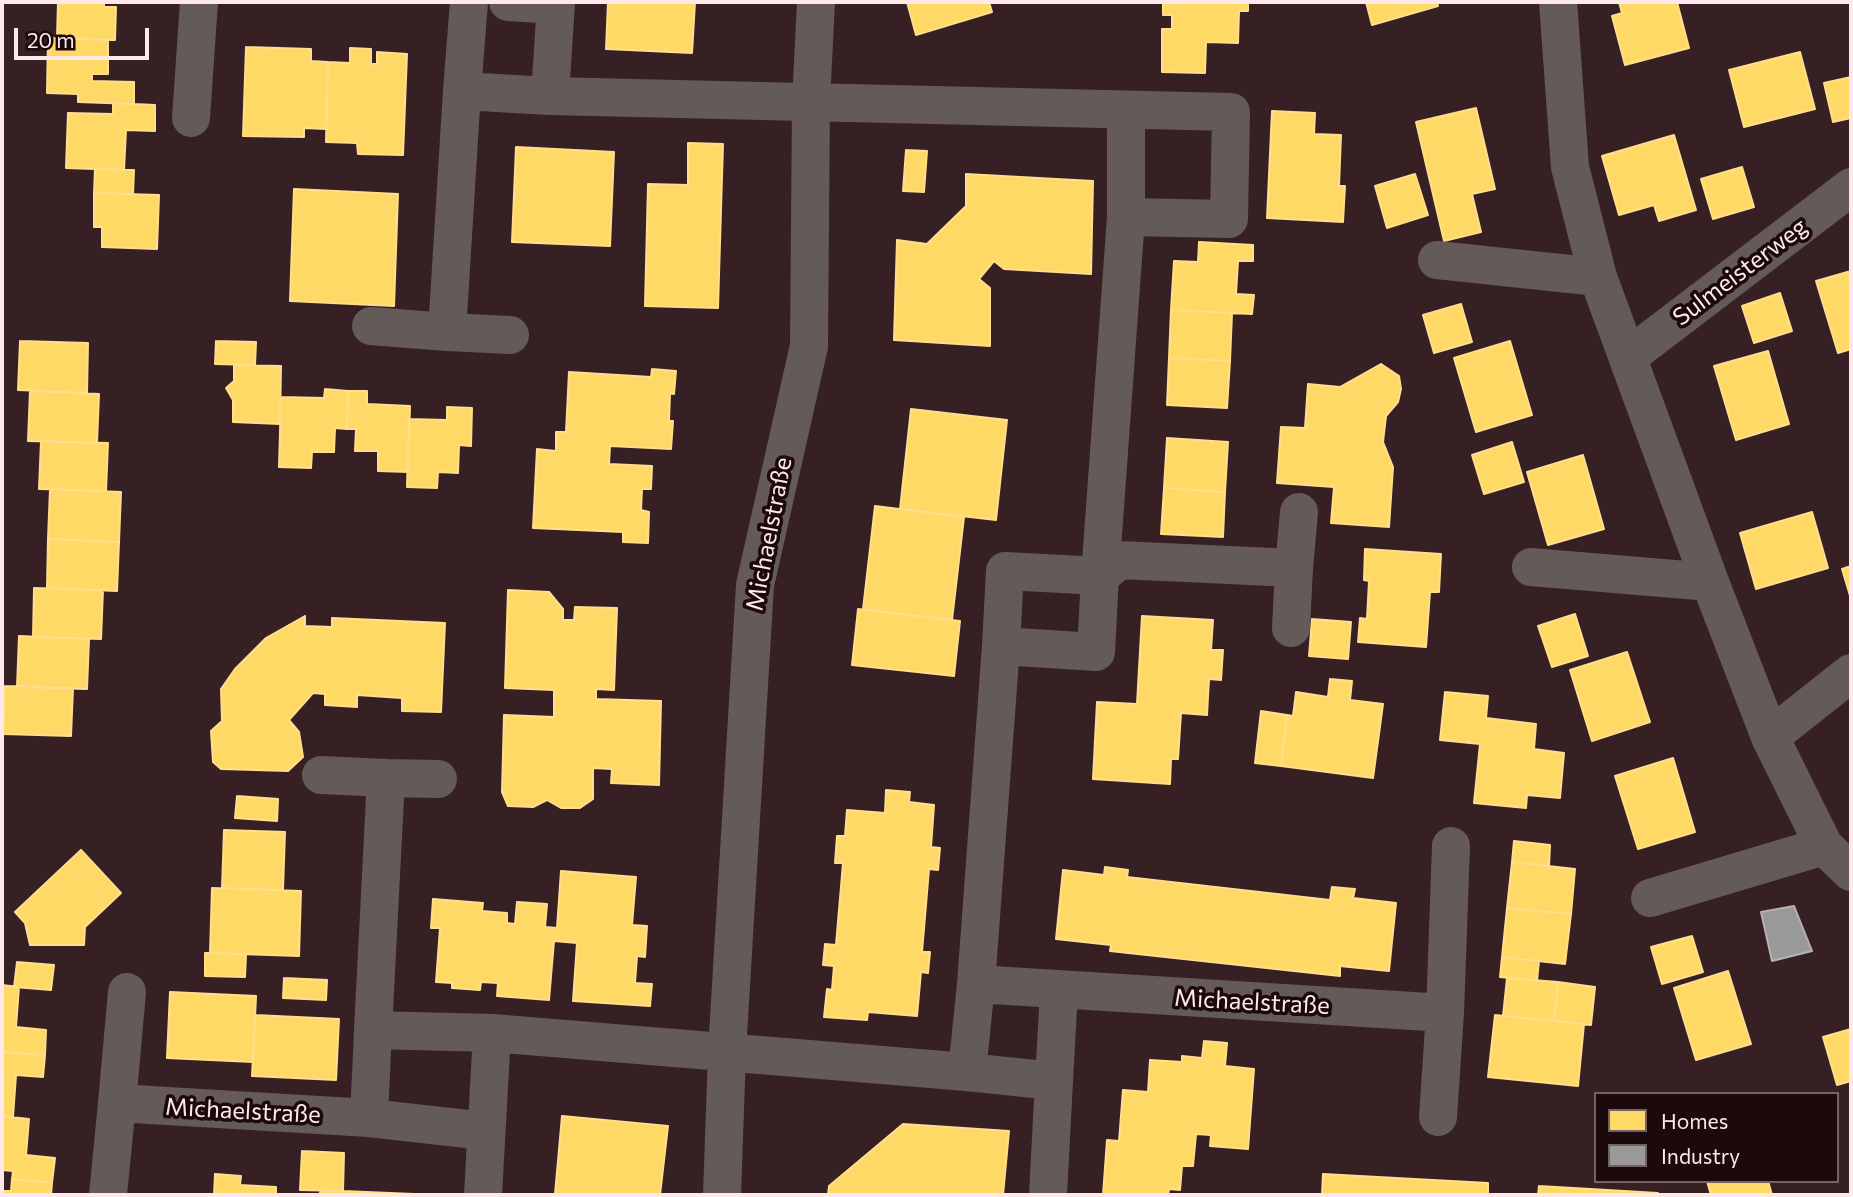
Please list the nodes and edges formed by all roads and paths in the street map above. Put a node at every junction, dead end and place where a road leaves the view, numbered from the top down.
1 (199, 2) edge
2 (468, 2) edge
3 (508, 2) edge
4 (816, 2) edge
5 (1558, 2) edge
6 (556, 3) edge
7 (462, 91) junction
8 (550, 96) junction
9 (811, 103) junction
10 (1126, 111) junction
11 (191, 118) dead end
12 (1851, 187) edge
13 (1126, 217) junction
14 (1437, 260) dead end
15 (1598, 277) junction
16 (371, 326) dead end
17 (446, 332) junction
18 (510, 335) dead end
19 (1628, 357) junction
20 (1299, 513) dead end
21 (1531, 567) dead end
22 (1294, 568) junction
23 (1100, 576) junction
24 (1710, 582) junction
25 (1291, 628) dead end
26 (1001, 646) junction
27 (1851, 673) edge
28 (1770, 737) junction
29 (321, 775) dead end
30 (386, 778) junction
31 (438, 779) dead end
32 (1451, 846) dead end
33 (1824, 846) junction
34 (1851, 872) edge
35 (1650, 898) dead end
36 (976, 984) junction
37 (1059, 990) junction
38 (127, 992) dead end
39 (1445, 1013) junction
40 (373, 1030) junction
41 (492, 1033) junction
42 (727, 1052) junction
43 (967, 1072) junction
44 (1054, 1082) junction
45 (117, 1104) junction
46 (1438, 1117) dead end
47 (369, 1118) junction
48 (485, 1131) junction
49 (107, 1195) edge
50 (482, 1195) edge
51 (722, 1195) edge
52 (1048, 1195) edge

1 - 11 street
2 - 7 street
3 - 6 street
4 - 9 street, Michaelstraße
5 - 15 street
6 - 8 street
7 - 8 street
7 - 17 street
8 - 9 street
9 - 10 street
9 - 42 street, Michaelstraße
10 - 13 street
10 - 13 street
12 - 19 street, Sulmeisterweg
13 - 23 street
14 - 15 street
15 - 19 street
16 - 17 street
17 - 18 street
19 - 24 street
20 - 22 street
21 - 24 street
22 - 23 street
22 - 25 street
23 - 26 street
23 - 26 street
24 - 28 street
26 - 36 street
27 - 28 street
28 - 33 street
29 - 30 street
30 - 31 street
30 - 40 street
32 - 39 street
33 - 34 street
33 - 35 street
36 - 37 street, Michaelstraße
36 - 43 street
37 - 39 street, Michaelstraße
37 - 44 street
38 - 45 street
39 - 46 street
40 - 41 street
40 - 47 street
41 - 42 street
41 - 48 street
42 - 43 street
42 - 51 street, Michaelstraße
43 - 44 street
44 - 52 street
45 - 47 street, Michaelstraße
45 - 49 street
47 - 48 street, Michaelstraße
48 - 50 street

